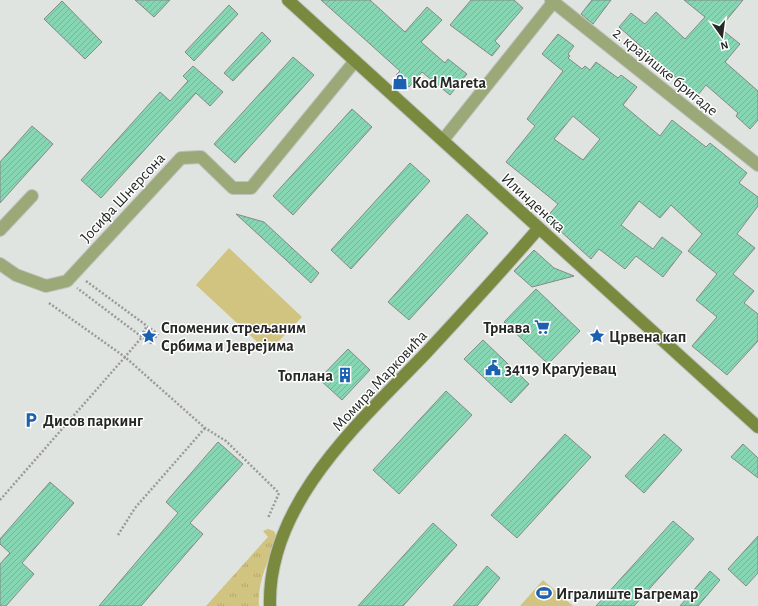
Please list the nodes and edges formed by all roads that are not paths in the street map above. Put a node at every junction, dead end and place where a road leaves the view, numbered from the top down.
1 (288, 0) edge
2 (553, 1) edge
3 (355, 61) junction
4 (443, 140) junction
5 (758, 165) edge
6 (32, 196) dead end
7 (538, 229) junction
8 (0, 230) edge
9 (0, 264) edge
10 (758, 427) edge
11 (270, 606) edge

1 - 3 street, Илинденска
2 - 4 street, 2. крајишке бригаде
2 - 5 street, 2. крајишке бригаде
3 - 4 street, Илинденска
3 - 9 street, Јосифа Шнерсона
4 - 7 street, Илинденска
6 - 8 street
7 - 10 street, Илинденска
7 - 11 street, Момира Марковића

